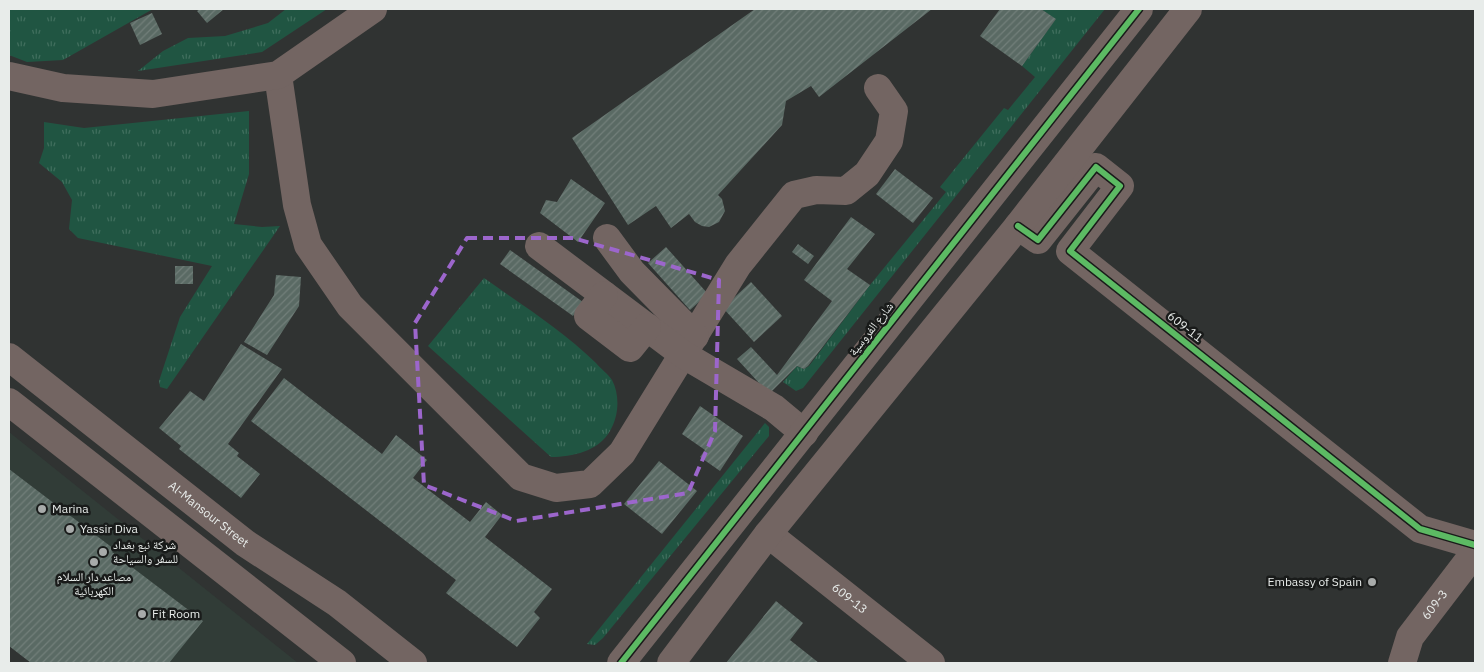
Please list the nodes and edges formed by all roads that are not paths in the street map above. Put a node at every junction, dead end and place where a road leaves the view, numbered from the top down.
1 (373, 9) edge
2 (1139, 9) edge
3 (1188, 9) edge
4 (278, 75) junction
5 (9, 76) edge
6 (878, 88) dead end
7 (1018, 226) junction
8 (607, 238) dead end
9 (539, 246) dead end
10 (690, 346) junction
11 (9, 357) edge
12 (9, 402) edge
13 (804, 433) junction
14 (768, 534) junction
15 (1475, 545) edge
16 (1475, 552) edge
17 (342, 663) edge
18 (413, 663) edge
19 (621, 663) edge
20 (671, 663) edge
21 (931, 663) edge
22 (1402, 663) edge

1 - 4 street
2 - 13 street, شارع الفروسية
3 - 7 street
4 - 5 street
4 - 10 street
6 - 10 street
7 - 14 street
7 - 15 street, 609-11
8 - 10 street
9 - 10 street
10 - 13 street
11 - 18 street, Al-Mansour Street
12 - 17 street
13 - 19 street, شارع الفروسية
14 - 20 street
14 - 21 street, 609-13
16 - 22 street, 609-3

